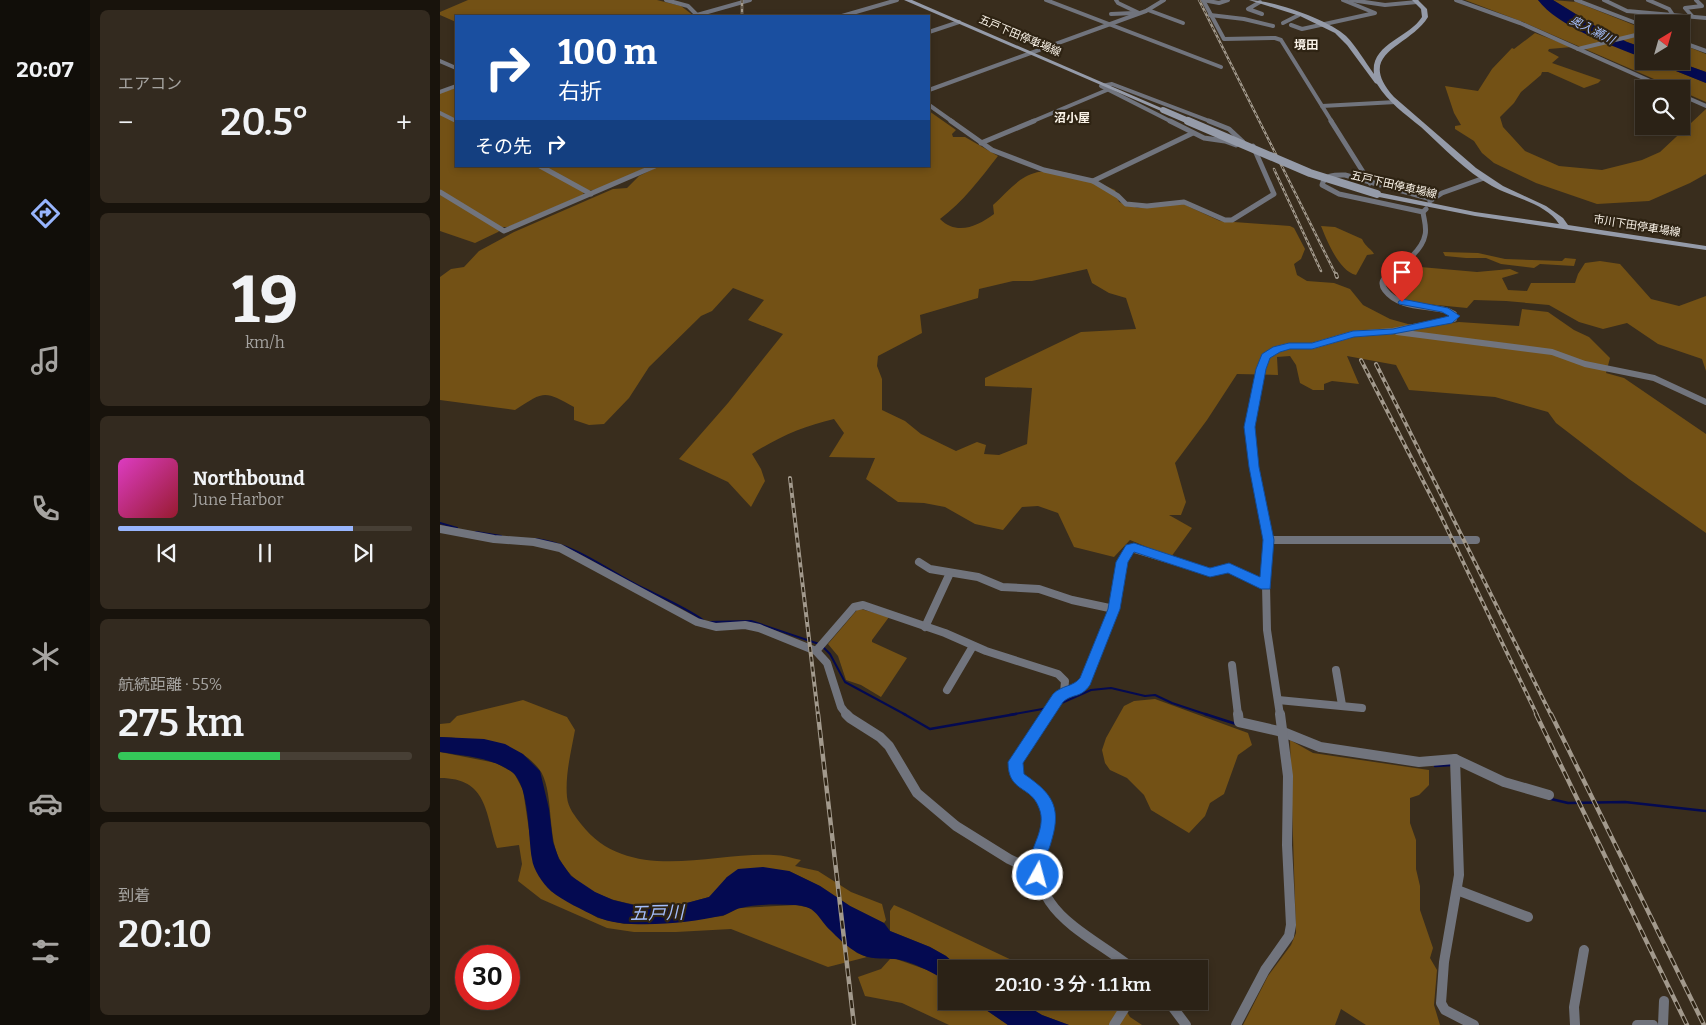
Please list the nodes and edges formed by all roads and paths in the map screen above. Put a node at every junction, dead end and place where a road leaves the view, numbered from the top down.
1 (666, 0) edge
2 (750, 0) edge
3 (897, 0) edge
4 (906, 0) edge
5 (1046, 0) edge
6 (1116, 0) edge
7 (1152, 0) edge
8 (1164, 0) edge
9 (1228, 0) edge
10 (1252, 0) edge
11 (1344, 0) edge
12 (1351, 0) edge
13 (1366, 0) edge
14 (1392, 0) edge
15 (1456, 0) edge
16 (1576, 0) edge
17 (1604, 0) edge
18 (1648, 0) edge
19 (1696, 0) edge
20 (1358, 1) edge
21 (1416, 1) edge
22 (1159, 2) junction
23 (1260, 2) junction
24 (1398, 4) junction
25 (1704, 6) edge
26 (1148, 10) junction
27 (1627, 11) junction
28 (1138, 13) junction
29 (1111, 14) dead end
30 (1262, 14) dead end
31 (696, 15) edge
32 (700, 15) edge
33 (845, 15) edge
34 (1210, 15) junction
35 (1299, 15) junction
36 (1673, 15) joint
37 (1692, 16) joint
38 (1706, 18) edge
39 (1631, 21) junction
40 (959, 22) junction
41 (1283, 22) dead end
42 (1182, 23) dead end
43 (1322, 23) junction
44 (1635, 23) edge
45 (1110, 24) junction
46 (1273, 26) dead end
47 (1292, 26) dead end
48 (930, 32) edge
49 (1635, 35) edge
50 (1690, 46) edge
51 (1579, 49) junction
52 (1706, 52) edge
53 (1030, 53) junction
54 (440, 61) edge
55 (1364, 64) junction
56 (1377, 66) junction
57 (1222, 67) dead end
58 (455, 68) edge
59 (1648, 80) edge
60 (1103, 85) junction
61 (455, 86) edge
62 (1382, 86) junction
63 (930, 90) edge
64 (1107, 90) junction
65 (440, 92) edge
66 (1690, 99) edge
67 (1396, 102) junction
68 (930, 106) edge
69 (1322, 106) junction
70 (1706, 106) edge
71 (440, 112) edge
72 (455, 120) edge
73 (1193, 133) junction
74 (981, 143) junction
75 (1259, 155) junction
76 (542, 167) edge
77 (653, 167) edge
78 (1484, 178) junction
79 (1093, 181) junction
80 (1370, 183) junction
81 (440, 192) edge
82 (591, 194) junction
83 (1564, 227) junction
84 (1706, 248) edge
85 (1393, 331) junction
86 (1706, 402) edge
87 (440, 529) edge
88 (1269, 540) junction
89 (1476, 540) dead end
90 (919, 562) dead end
91 (950, 573) junction
92 (1266, 585) junction
93 (1114, 609) junction
94 (925, 627) junction
95 (973, 646) junction
96 (816, 651) junction
97 (1232, 665) dead end
98 (1336, 670) dead end
99 (947, 690) dead end
100 (1064, 692) junction
101 (1278, 700) junction
102 (1342, 705) junction
103 (1362, 708) dead end
104 (1283, 732) junction
105 (1455, 759) junction
106 (1549, 796) dead end
107 (1035, 867) junction
108 (1457, 890) junction
109 (1528, 917) dead end
110 (1584, 950) dead end
111 (1121, 960) edge
112 (1664, 1001) dead end
113 (1123, 1010) edge
114 (1175, 1010) edge
115 (1114, 1025) edge
116 (1186, 1025) edge
117 (1236, 1025) edge
118 (1474, 1025) edge
119 (1575, 1025) edge
120 (1637, 1025) edge
121 (1653, 1025) edge
122 (1663, 1025) edge

1 - 31 street
2 - 32 street
3 - 33 street
4 - 40 main road, 五戸下田停車場線
5 - 45 street
6 - 28 street
7 - 22 street
8 - 22 street
9 - 34 street
10 - 23 main road
11 - 43 street
12 - 20 street
13 - 20 street
14 - 24 street
15 - 51 street
16 - 39 street
17 - 27 street
18 - 36 street
19 - 25 street
20 - 24 street
21 - 24 street
21 - 56 main road
22 - 26 street
23 - 30 street
23 - 35 main road
25 - 37 street
26 - 28 street
26 - 42 street
27 - 36 street
27 - 39 street
28 - 29 street
28 - 45 street
34 - 46 street
34 - 69 street
35 - 41 street
35 - 43 main road
37 - 38 street
39 - 44 street
40 - 48 street
40 - 53 main road, 五戸下田停車場線
43 - 47 street
43 - 55 main road
45 - 53 street
45 - 57 street
49 - 51 street
50 - 52 street
51 - 59 street
53 - 60 main road, 五戸下田停車場線
53 - 63 street
54 - 58 street
55 - 56 main road
55 - 62 main road
56 - 62 main road
60 - 64 street
60 - 75 street
60 - 83 main road, 五戸下田停車場線, bridge
61 - 65 street
62 - 67 main road
64 - 73 street
64 - 74 street
66 - 70 street
67 - 69 street
67 - 78 main road
68 - 74 street
69 - 80 street
71 - 72 street
73 - 75 street
73 - 79 street
74 - 79 street
75 - 79 street
76 - 82 street
77 - 82 street
78 - 80 street
78 - 83 main road
80 - 85 street
81 - 82 street
83 - 84 main road, 市川下田停車場線
85 - 86 street
85 - 88 street
87 - 96 street
88 - 89 street
88 - 92 street
90 - 91 street
91 - 93 street
91 - 94 street
92 - 93 street
92 - 101 street
93 - 100 street
94 - 95 street
94 - 96 street
95 - 99 street
95 - 100 street
96 - 107 street
97 - 104 street
98 - 102 street
100 - 107 street
101 - 102 street
101 - 104 street
102 - 103 street
104 - 105 street
104 - 117 street
105 - 106 street
105 - 108 street
107 - 111 street
108 - 109 street
108 - 118 street
110 - 119 street
112 - 122 street
113 - 115 street
114 - 116 street
120 - 121 street

